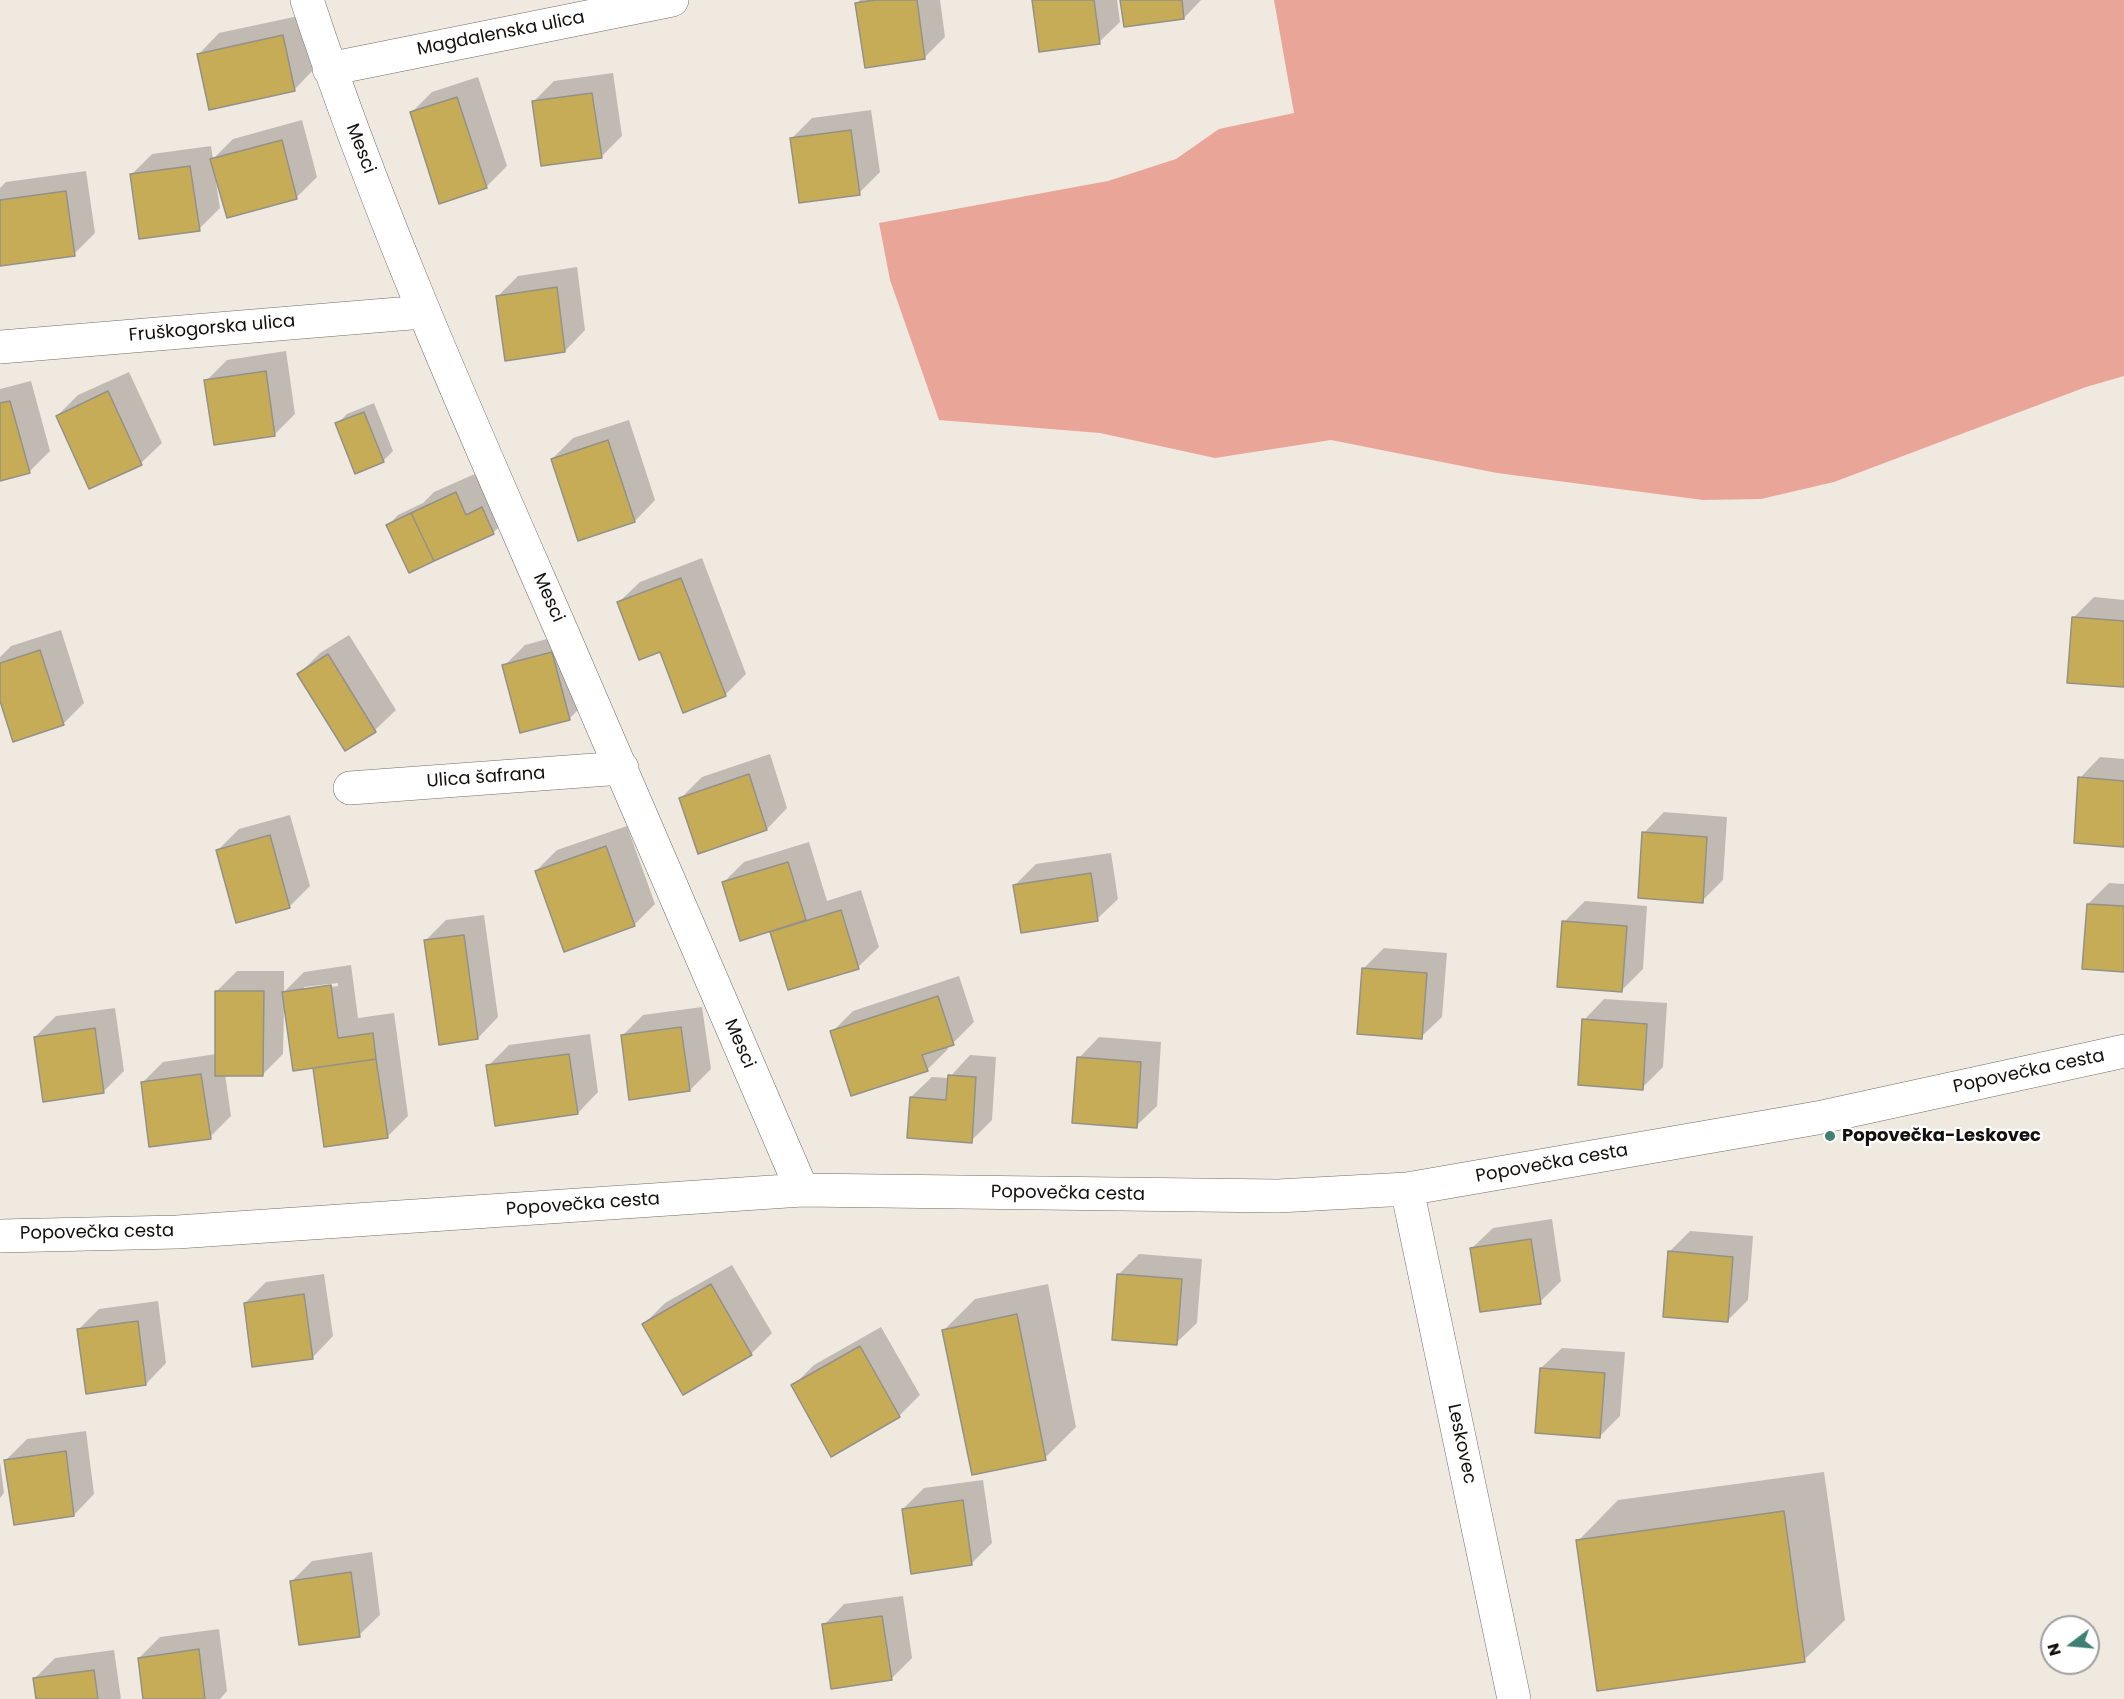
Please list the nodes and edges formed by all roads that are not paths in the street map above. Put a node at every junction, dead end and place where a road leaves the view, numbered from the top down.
1 (307, 0) edge
2 (672, 0) edge
3 (329, 69) junction
4 (423, 312) junction
5 (0, 347) edge
6 (622, 768) junction
7 (350, 788) dead end
8 (2124, 1051) edge
9 (1407, 1189) junction
10 (802, 1190) junction
11 (0, 1236) edge
12 (1514, 1699) edge

1 - 3 street, Mesci
2 - 3 street, Magdalenska ulica
3 - 4 street, Mesci
4 - 5 street, Fruškogorska ulica
4 - 6 street, Mesci
6 - 7 street, Ulica šafrana
6 - 10 street, Mesci
8 - 9 street, Popovečka cesta
9 - 10 street, Popovečka cesta
9 - 12 street, Leskovec
10 - 11 street, Popovečka cesta

